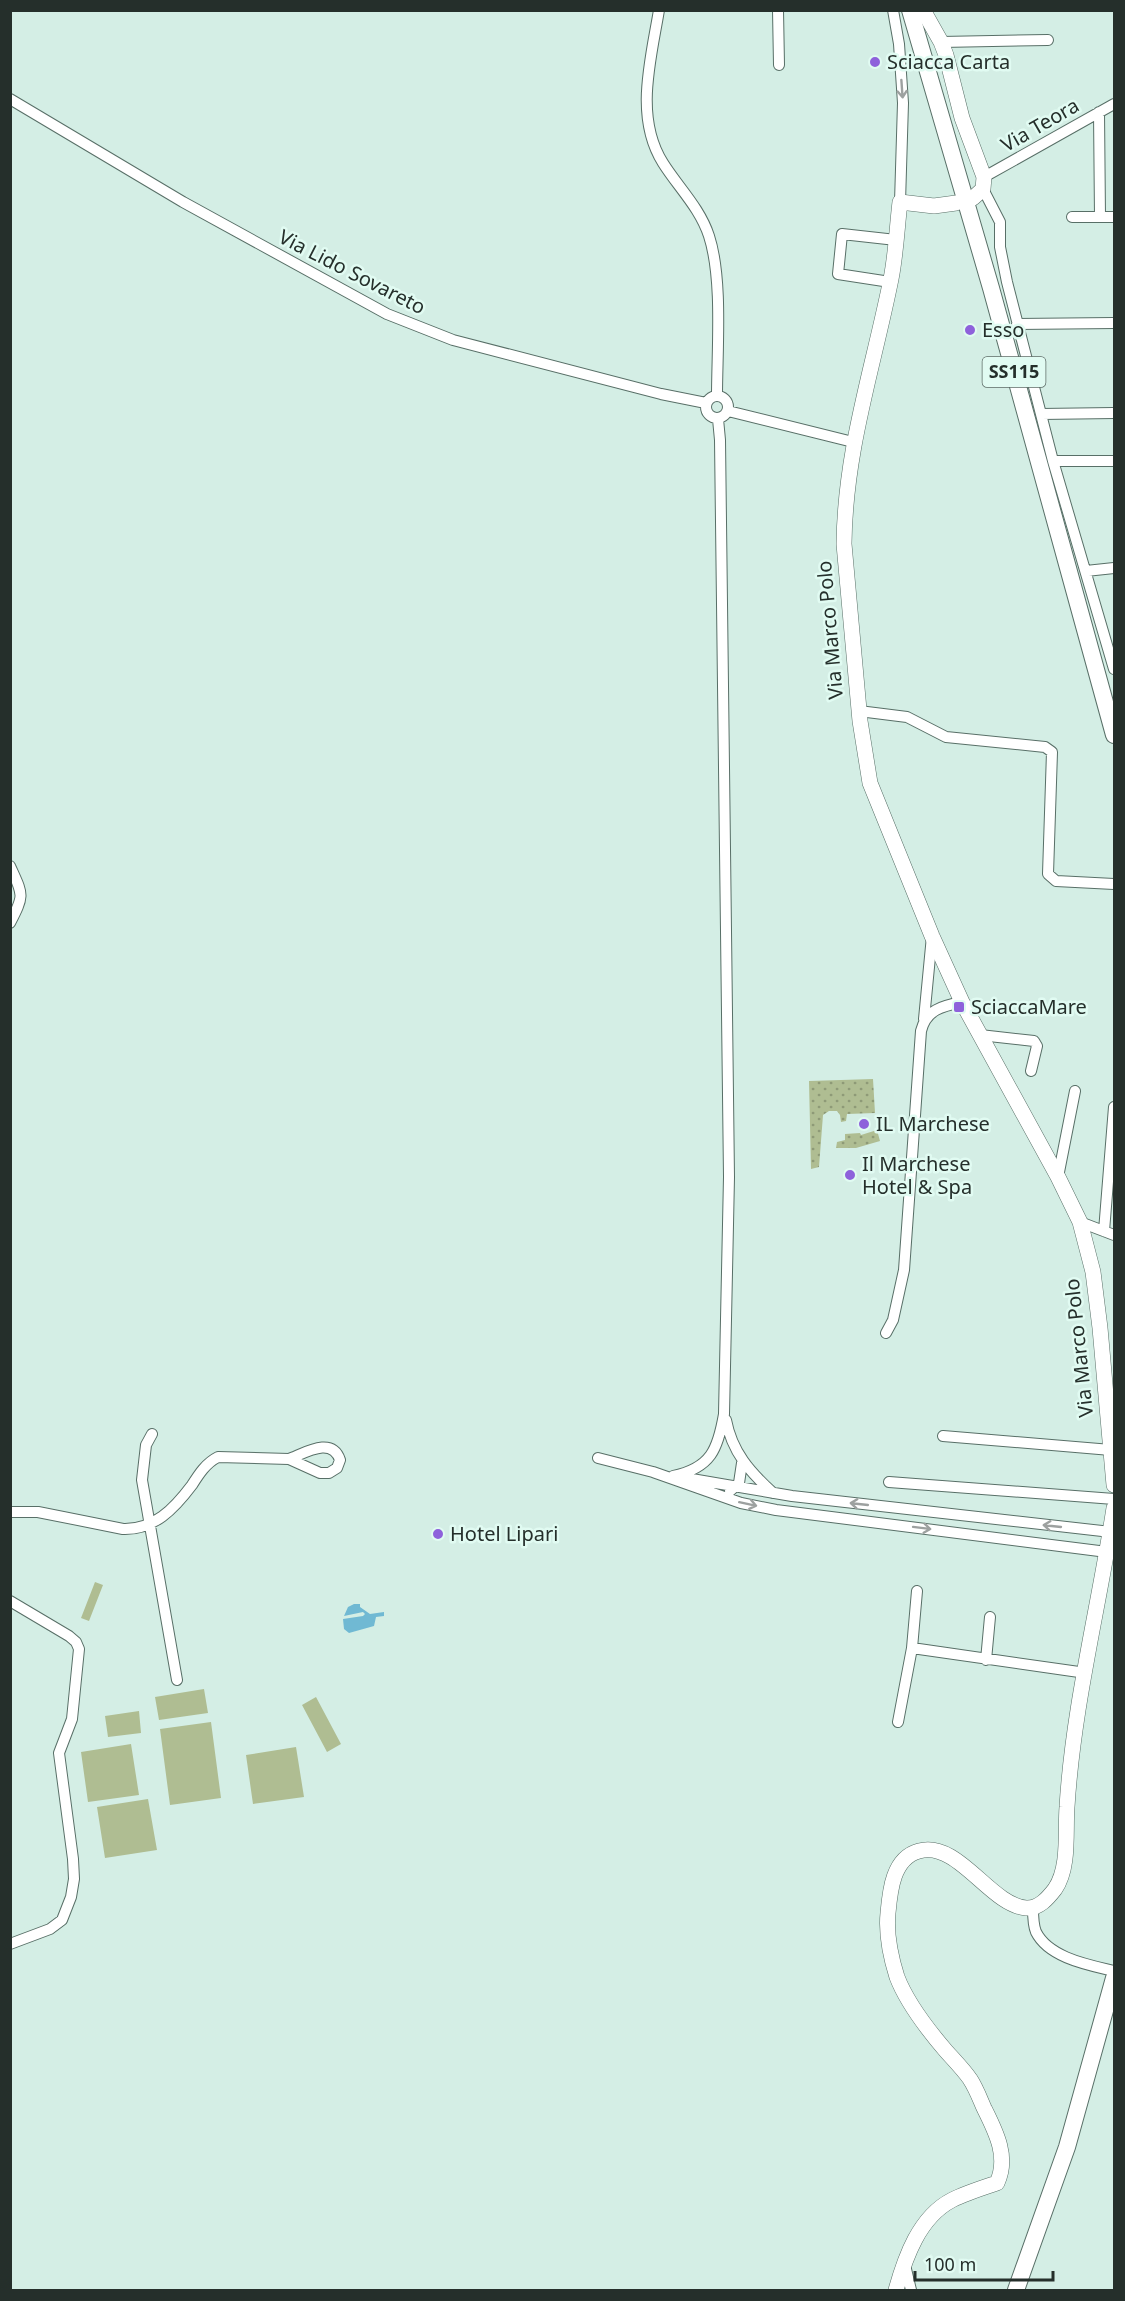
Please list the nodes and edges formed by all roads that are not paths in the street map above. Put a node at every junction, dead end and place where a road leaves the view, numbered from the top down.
1 (659, 10) edge
2 (778, 10) edge
3 (893, 10) edge
4 (910, 10) edge
5 (923, 10) edge
6 (1048, 40) dead end
7 (941, 42) junction
8 (779, 65) dead end
9 (10, 99) edge
10 (1114, 104) edge
11 (1099, 112) junction
12 (980, 188) junction
13 (900, 202) junction
14 (956, 203) dead end
15 (1100, 217) junction
16 (1114, 217) edge
17 (1072, 218) dead end
18 (896, 240) junction
19 (890, 282) junction
20 (1114, 322) edge
21 (1017, 324) junction
22 (717, 396) junction
23 (706, 403) junction
24 (728, 411) junction
25 (1114, 413) edge
26 (1041, 414) junction
27 (718, 418) junction
28 (853, 442) junction
29 (1053, 461) junction
30 (1114, 461) edge
31 (1114, 568) edge
32 (1086, 571) junction
33 (1114, 662) edge
34 (859, 711) junction
35 (1114, 735) edge
36 (10, 866) edge
37 (1114, 884) edge
38 (10, 923) edge
39 (932, 936) junction
40 (962, 1002) junction
41 (924, 1019) junction
42 (980, 1035) junction
43 (1031, 1071) dead end
44 (1075, 1091) dead end
45 (1114, 1107) edge
46 (1058, 1177) junction
47 (1080, 1222) junction
48 (1104, 1231) junction
49 (1114, 1235) edge
50 (886, 1333) dead end
51 (724, 1414) junction
52 (152, 1434) dead end
53 (943, 1436) dead end
54 (1111, 1450) junction
55 (598, 1458) dead end
56 (289, 1460) dead end
57 (707, 1461) junction
58 (742, 1463) junction
59 (652, 1472) junction
60 (673, 1476) junction
61 (708, 1482) junction
62 (890, 1482) dead end
63 (1114, 1485) edge
64 (735, 1488) junction
65 (773, 1494) junction
66 (719, 1496) junction
67 (1114, 1499) edge
68 (1114, 1508) edge
69 (10, 1512) edge
70 (150, 1526) junction
71 (1111, 1532) junction
72 (1107, 1552) junction
73 (917, 1591) dead end
74 (10, 1601) edge
75 (990, 1617) dead end
76 (912, 1648) junction
77 (986, 1660) junction
78 (1086, 1673) junction
79 (177, 1680) dead end
80 (898, 1722) dead end
81 (1033, 1908) junction
82 (10, 1944) edge
83 (1114, 1971) edge
84 (1114, 1978) edge
85 (904, 2262) junction
86 (896, 2290) edge
87 (911, 2290) edge
88 (1016, 2290) edge

1 - 22 street
2 - 8 street
3 -> 13 street, Via Marco Polo
4 - 35 main road, SS115
5 - 7 street
6 - 7 street
7 - 12 street
9 - 23 street, Via Lido Sovareto
10 - 11 street, Via Teora
11 - 12 street, Via Teora
11 - 15 street
12 - 21 street
13 - 14 street
13 - 18 street, Via Marco Polo
15 - 16 street
15 - 17 street
18 - 19 street, Via Marco Polo
18 - 19 street
19 - 28 street, Via Marco Polo
20 - 21 street
21 - 26 street
22 - 23 street
22 - 24 street
23 - 27 street
24 - 27 street
24 - 28 street
25 - 26 street
26 - 29 street
27 - 51 street
28 - 34 street, Via Marco Polo
29 - 30 street
29 - 32 street
31 - 32 street
32 - 33 street
34 - 37 street
34 - 39 street, Via Marco Polo
36 - 38 street
39 - 40 street, Via Marco Polo
39 - 41 street
40 - 41 street
40 - 42 street, Via Marco Polo
41 - 50 street
42 - 43 street
42 - 46 street, Via Marco Polo
44 - 46 street
45 - 48 street
46 - 47 street, Via Marco Polo
47 - 48 street
47 - 54 street, Via Marco Polo
48 - 49 street
51 - 57 street
51 - 58 street
52 - 70 street
53 - 54 street, Via Marco Polo
54 - 63 street, Via Marco Polo
55 - 59 street
56 - 70 street
57 - 60 street
57 - 61 street
58 - 64 street
58 - 65 street
59 - 60 street
59 - 66 street
60 - 61 street
61 - 64 street
61 - 66 street
62 - 67 street
64 - 65 street
64 - 66 street
71 -> 65 street
66 -> 72 street
68 - 71 street
69 - 70 street
70 - 79 street
71 - 72 street
72 - 78 street
73 - 76 street
74 - 82 street
75 - 77 street
76 - 77 street
76 - 80 street
77 - 78 street
78 - 81 street
81 - 83 street
81 - 85 street
84 - 88 main road
85 - 86 street
85 - 87 street

